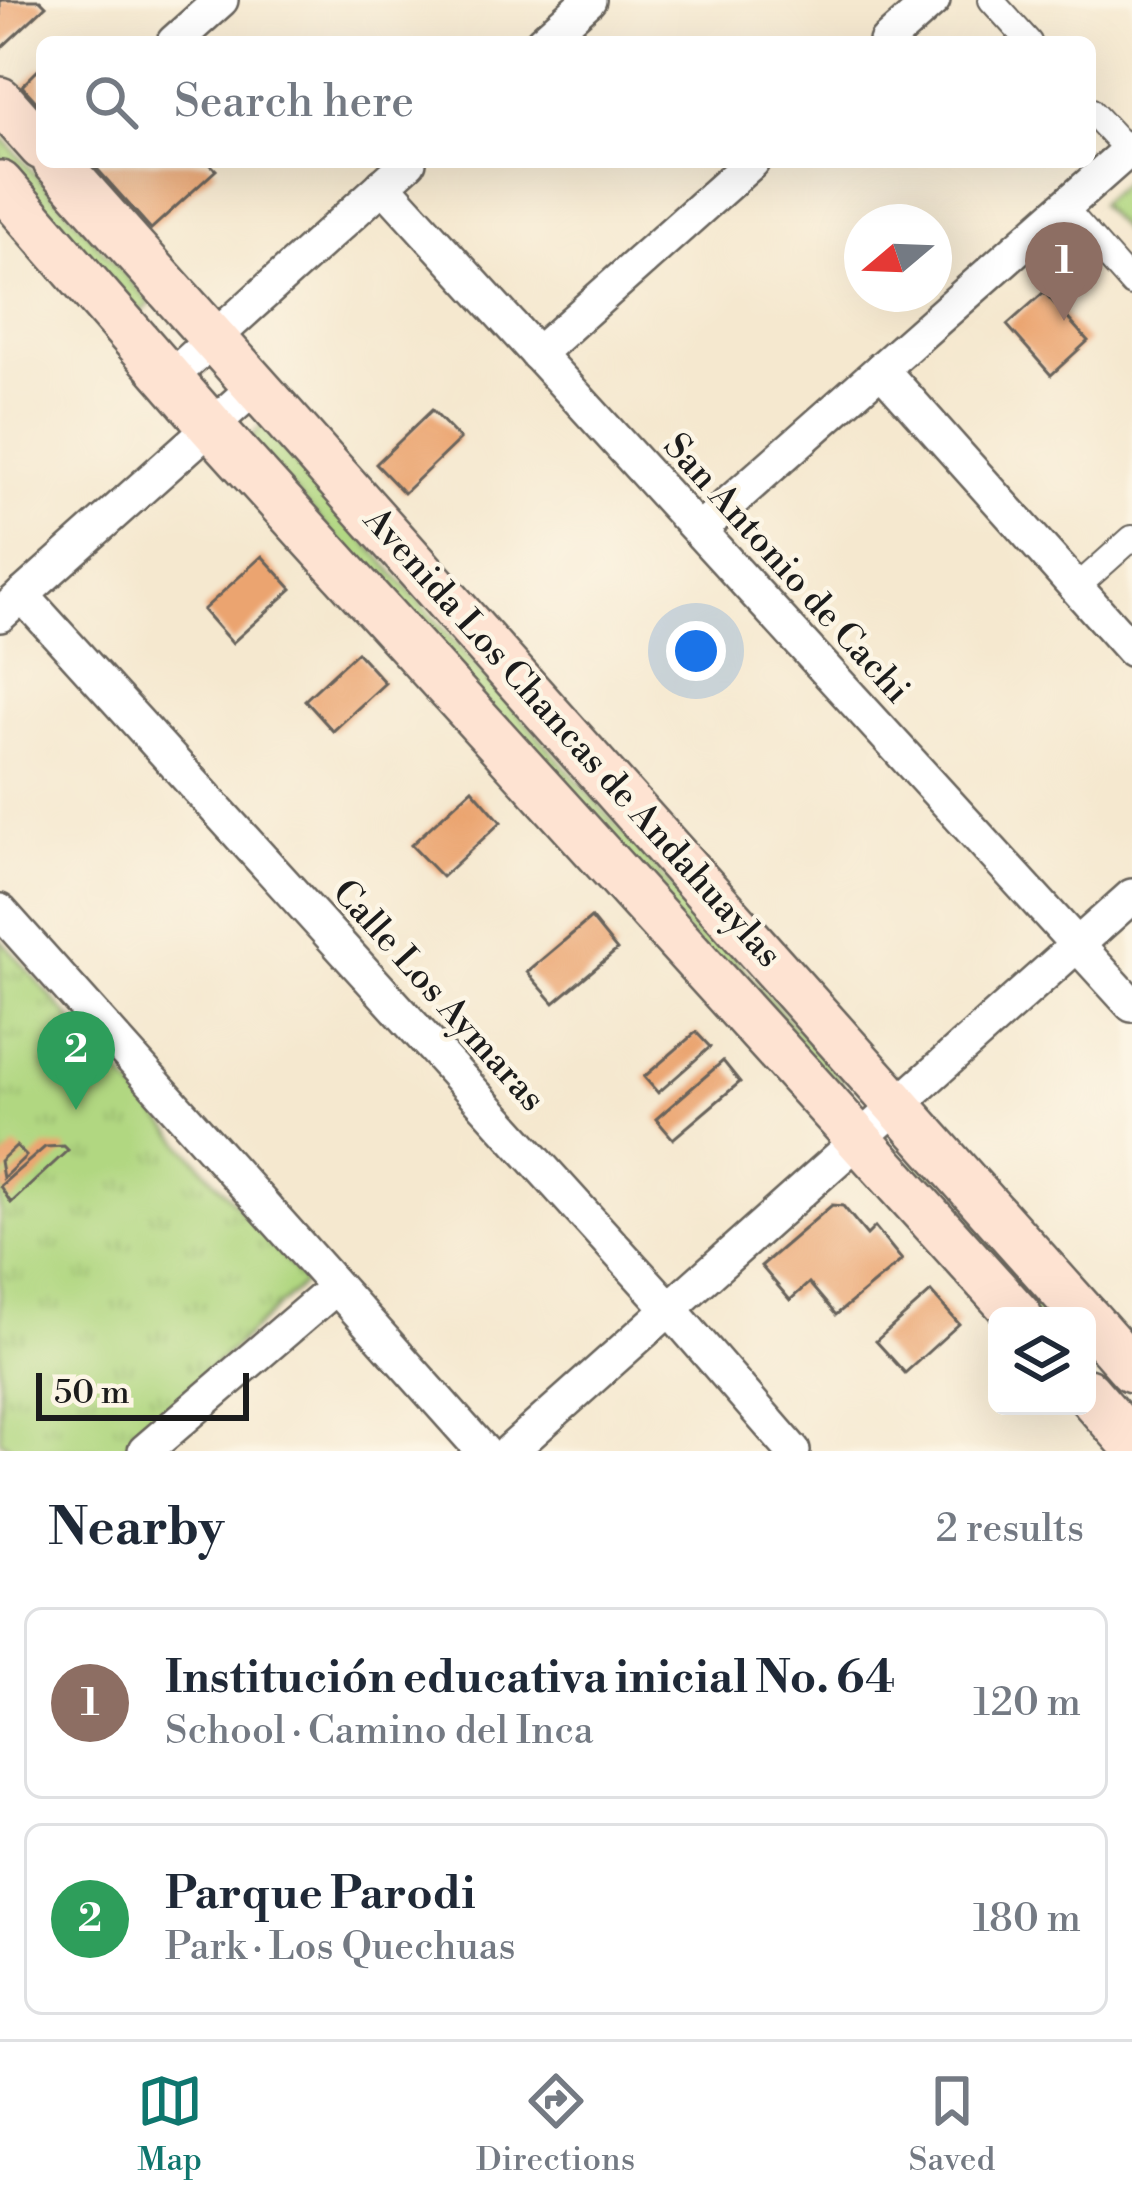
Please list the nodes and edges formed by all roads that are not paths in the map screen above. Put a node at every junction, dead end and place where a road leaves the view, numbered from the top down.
1 (221, 0) edge
2 (589, 0) edge
3 (934, 0) edge
4 (992, 0) edge
5 (181, 36) edge
6 (549, 36) edge
7 (893, 36) edge
8 (1024, 36) edge
9 (0, 100) edge
10 (1096, 116) edge
11 (36, 140) edge
12 (1130, 149) edge
13 (61, 168) edge
14 (402, 168) edge
15 (745, 168) edge
16 (0, 184) edge
17 (383, 185) junction
18 (1064, 207) junction
19 (1132, 284) edge
20 (215, 338) junction
21 (537, 354) junction
22 (881, 369) junction
23 (170, 378) junction
24 (256, 386) junction
25 (211, 426) junction
26 (699, 530) junction
27 (1132, 538) edge
28 (1076, 588) junction
29 (11, 605) edge
30 (1132, 650) edge
31 (1132, 896) edge
32 (0, 911) edge
33 (1077, 945) junction
34 (1132, 1005) edge
35 (897, 1104) junction
36 (859, 1137) junction
37 (336, 1287) junction
38 (1011, 1307) edge
39 (1077, 1307) edge
40 (669, 1308) junction
41 (1096, 1328) edge
42 (1132, 1369) edge
43 (1096, 1402) edge
44 (1132, 1443) edge
45 (145, 1451) edge
46 (483, 1451) edge
47 (510, 1451) edge
48 (793, 1451) edge

1 - 5 street
2 - 6 street
3 - 7 street
4 - 8 street
9 - 11 main road
10 - 12 street
12 - 18 street
13 - 20 main road, Avenida Los Chancas de Andahuaylas
14 - 17 street
15 - 21 street
16 - 23 main road, Avenida Los Chancas de Andahuaylas
17 - 20 street
17 - 21 street, San Antonio de Cachi
18 - 19 street
18 - 22 street
20 - 23 street
20 - 24 main road, Avenida Los Chancas de Andahuaylas
21 - 26 street, San Antonio de Cachi
22 - 26 street
22 - 28 street
23 - 25 main road, Avenida Los Chancas de Andahuaylas
24 - 25 street
24 - 35 main road, Avenida Los Chancas de Andahuaylas
25 - 29 street
25 - 36 main road, Avenida Los Chancas de Andahuaylas
26 - 33 street, San Antonio de Cachi
27 - 28 street
28 - 30 street
29 - 40 street, Calle Los Aymaras
31 - 33 street
32 - 37 street
33 - 34 street, San Antonio de Cachi
33 - 35 street
35 - 36 street
35 - 39 main road, Avenida Los Chancas de Andahuaylas
36 - 38 main road, Avenida Los Chancas de Andahuaylas
36 - 40 street
37 - 45 street
37 - 46 street
40 - 47 street
40 - 48 street, Calle Los Aymaras
41 - 42 main road, Avenida Los Chancas de Andahuaylas
43 - 44 main road

